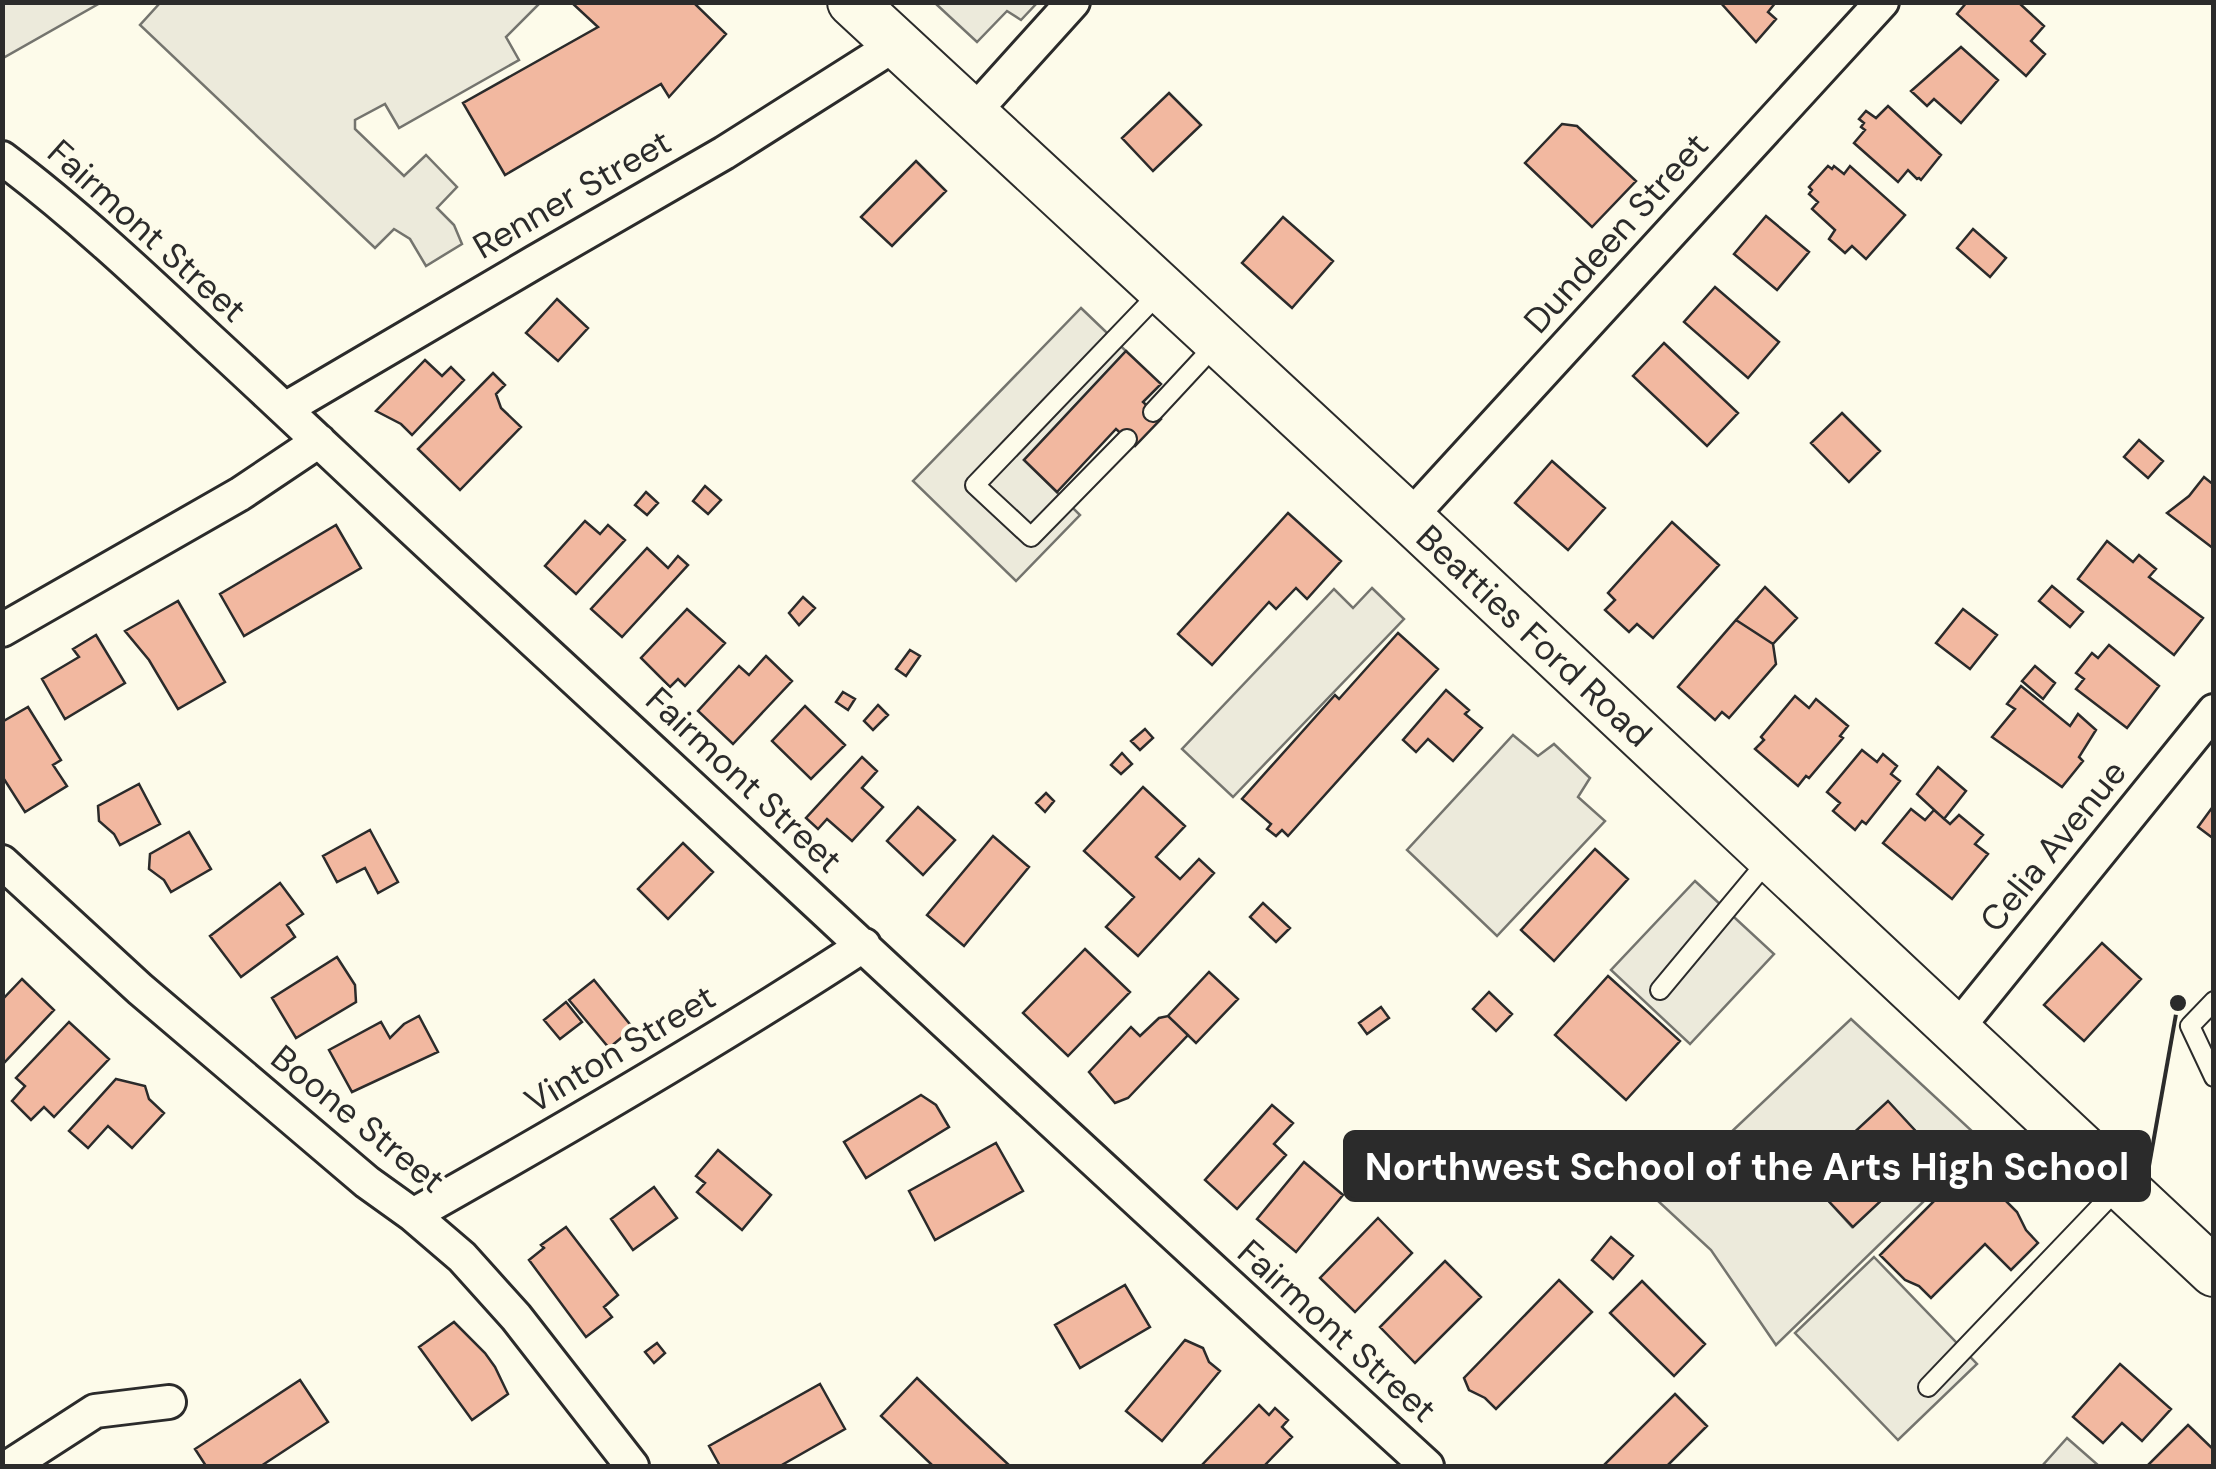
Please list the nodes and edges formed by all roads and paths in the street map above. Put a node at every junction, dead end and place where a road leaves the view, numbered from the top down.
1 (852, 2) edge
2 (1882, 2) edge
3 (1061, 7) edge
4 (896, 44) junction
5 (972, 114) junction
6 (2, 158) edge
7 (1162, 290) junction
8 (1218, 342) junction
9 (285, 409) junction
10 (1154, 412) dead end
11 (1127, 439) dead end
12 (319, 441) junction
13 (1409, 518) junction
14 (2, 630) edge
15 (2214, 711) edge
16 (1770, 858) junction
17 (2, 862) edge
18 (864, 946) junction
19 (1660, 990) dead end
20 (2214, 1002) edge
21 (1955, 1031) junction
22 (2214, 1077) edge
23 (2120, 1185) junction
24 (413, 1215) junction
25 (2213, 1270) edge
26 (1928, 1387) dead end
27 (169, 1402) dead end
28 (10, 1466) edge
29 (632, 1466) edge
30 (1426, 1466) edge

1 - 4 main road, Beatties Ford Road
2 - 13 street, Dundeen Street
3 - 5 street
4 - 5 main road, Beatties Ford Road
4 - 9 street, Renner Street
5 - 7 main road, Beatties Ford Road
6 - 9 street, Fairmont Street
7 - 8 main road, Beatties Ford Road
7 - 11 lane
8 - 10 lane
8 - 13 main road, Beatties Ford Road
9 - 12 street, Fairmont Street
12 - 14 street
12 - 18 street, Fairmont Street
13 - 16 main road, Beatties Ford Road
15 - 21 street, Celia Avenue
16 - 19 lane
16 - 21 main road, Beatties Ford Road
17 - 24 street, Boone Street
18 - 24 street, Vinton Street
18 - 30 street, Fairmont Street
20 - 22 lane
21 - 23 main road, Beatties Ford Road
23 - 25 main road, Beatties Ford Road
23 - 26 lane
24 - 29 street, Boone Street
27 - 28 street

